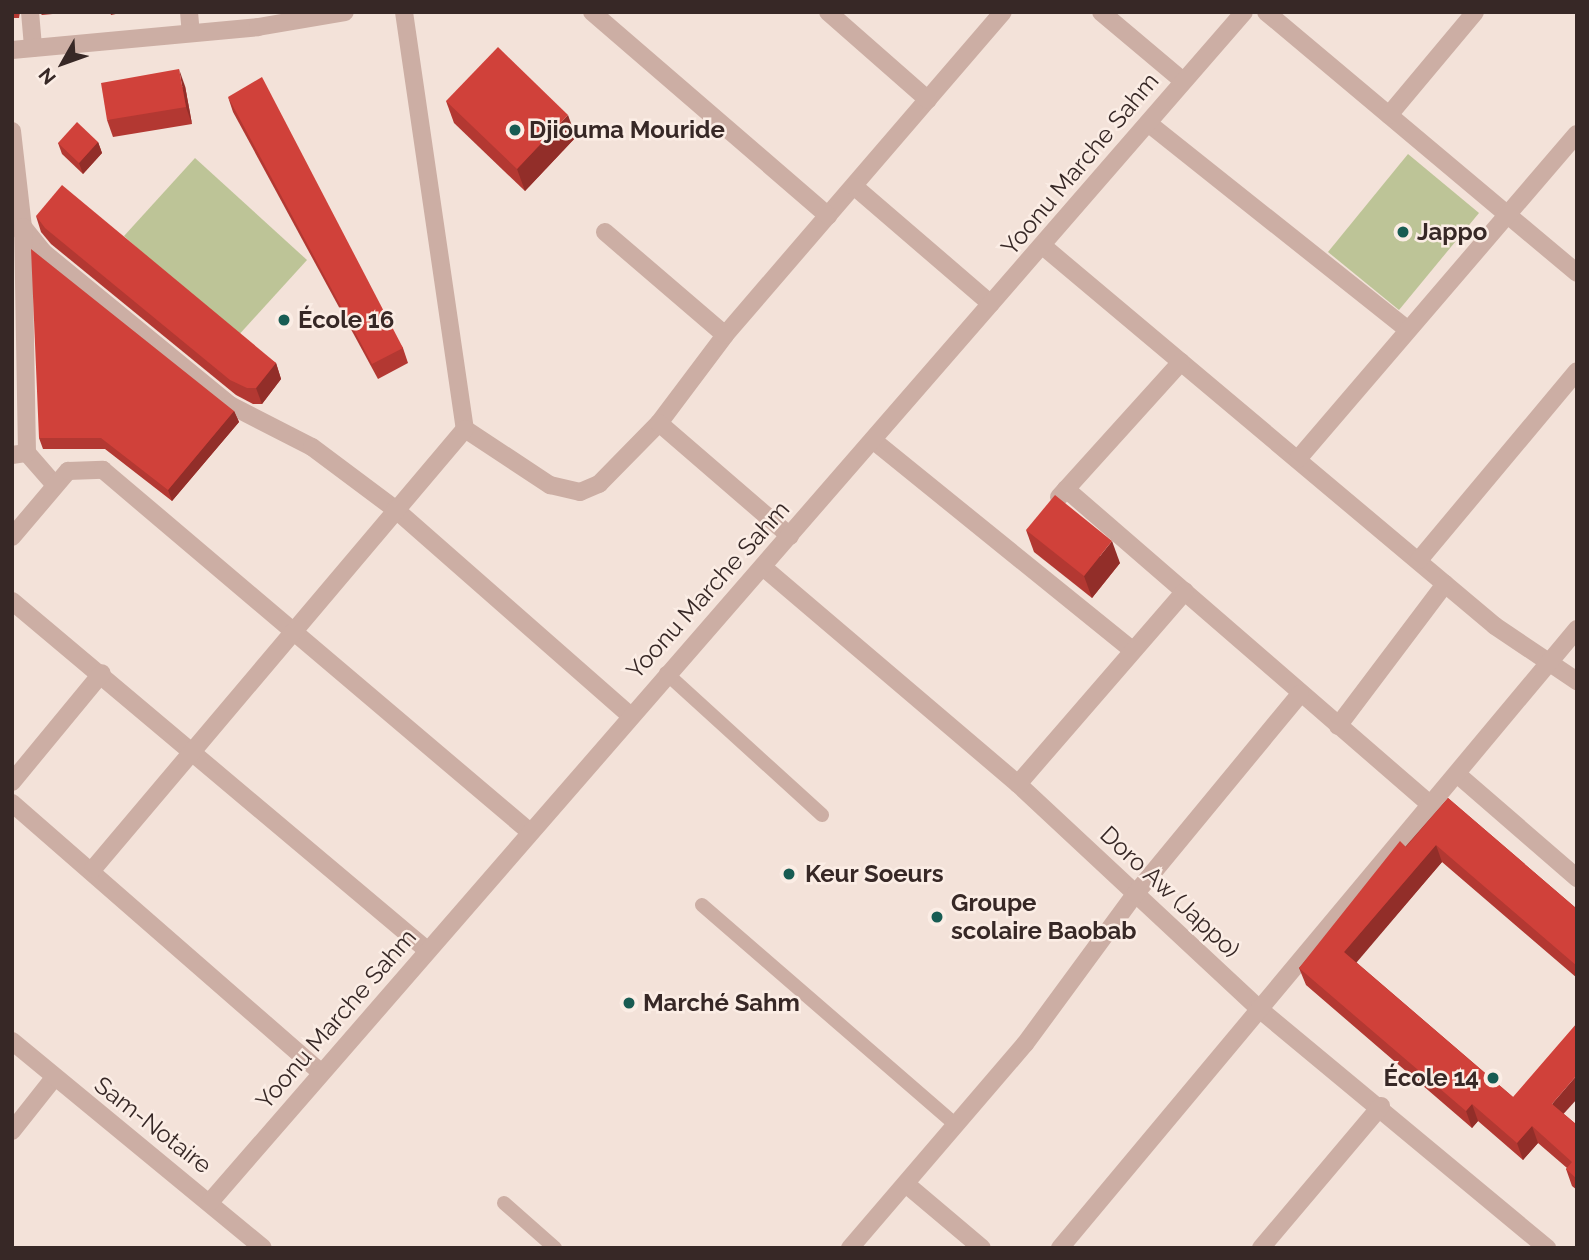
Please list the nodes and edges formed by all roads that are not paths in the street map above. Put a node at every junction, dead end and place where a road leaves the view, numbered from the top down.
1 (30, 12) edge
2 (189, 12) edge
3 (345, 12) edge
4 (404, 12) edge
5 (592, 12) edge
6 (828, 12) edge
7 (1003, 12) edge
8 (1101, 12) edge
9 (1244, 12) edge
10 (1266, 12) edge
11 (1475, 12) edge
12 (191, 33) junction
13 (33, 48) junction
14 (12, 50) edge
15 (1183, 81) junction
16 (928, 100) junction
17 (1389, 115) junction
18 (1148, 123) junction
19 (12, 131) edge
20 (1577, 134) edge
21 (855, 187) junction
22 (1507, 214) junction
23 (828, 216) junction
24 (18, 228) edge
25 (606, 232) dead end
26 (1044, 247) junction
27 (1577, 273) edge
28 (990, 304) junction
29 (1406, 328) junction
30 (725, 335) junction
31 (1181, 362) junction
32 (1577, 370) edge
33 (659, 422) junction
34 (465, 429) junction
35 (874, 441) junction
36 (19, 454) edge
37 (1298, 459) junction
38 (54, 484) junction
39 (1066, 489) junction
40 (396, 509) junction
41 (1049, 510) edge
42 (790, 536) junction
43 (12, 537) edge
44 (1419, 560) junction
45 (763, 567) junction
46 (1445, 584) junction
47 (1185, 591) junction
48 (12, 601) edge
49 (1577, 629) edge
50 (289, 632) junction
51 (1131, 649) junction
52 (1551, 659) junction
53 (102, 673) junction
54 (666, 673) junction
55 (1577, 681) edge
56 (1300, 694) junction
57 (628, 715) junction
58 (1338, 726) junction
59 (190, 748) junction
60 (1457, 774) junction
61 (12, 782) edge
62 (1018, 784) junction
63 (12, 803) edge
64 (1429, 803) junction
65 (822, 815) dead end
66 (530, 832) junction
67 (93, 869) junction
68 (1577, 878) edge
69 (1136, 893) junction
70 (702, 905) dead end
71 (427, 950) junction
72 (1258, 1008) junction
73 (12, 1041) edge
74 (321, 1073) junction
75 (54, 1078) junction
76 (1381, 1106) junction
77 (956, 1125) junction
78 (12, 1130) edge
79 (906, 1184) junction
80 (210, 1202) junction
81 (504, 1203) dead end
82 (263, 1248) edge
83 (555, 1248) edge
84 (850, 1248) edge
85 (982, 1248) edge
86 (1060, 1248) edge
87 (1261, 1248) edge
88 (1547, 1248) edge

1 - 13 street
2 - 12 street
3 - 12 street
4 - 34 street
5 - 23 street
6 - 16 street
7 - 16 street
8 - 15 street
9 - 15 street, Yoonu Marche Sahm
10 - 17 street
11 - 17 street
12 - 13 street
13 - 14 street
15 - 18 street, Yoonu Marche Sahm
16 - 21 street
17 - 22 street
18 - 26 street, Yoonu Marche Sahm
18 - 29 street
19 - 24 street
20 - 22 street
21 - 23 street
21 - 28 street
22 - 27 street
22 - 29 street
23 - 30 street
24 - 36 street
24 - 40 street
25 - 30 street
26 - 28 street, Yoonu Marche Sahm
26 - 31 street
28 - 35 street, Yoonu Marche Sahm
29 - 37 street
30 - 33 street
31 - 37 street
31 - 39 street
32 - 44 street
33 - 34 street
33 - 42 street
34 - 40 street
35 - 42 street, Yoonu Marche Sahm
35 - 51 street
36 - 38 street
37 - 44 street
38 - 43 street
38 - 50 street
39 - 41 street
39 - 47 street
40 - 50 street
40 - 57 street
42 - 45 street, Yoonu Marche Sahm
44 - 46 street
45 - 54 street, Yoonu Marche Sahm
45 - 62 street, Doro Aw (Jappo)
46 - 52 street
46 - 58 street
47 - 51 street
47 - 56 street
48 - 53 street
49 - 52 street
50 - 59 street
50 - 66 street
51 - 62 street
52 - 55 street
52 - 60 street
53 - 59 street
53 - 61 street
54 - 57 street, Yoonu Marche Sahm
54 - 65 lane
56 - 58 street
56 - 69 street
57 - 66 street, Yoonu Marche Sahm
58 - 64 street
59 - 67 street
59 - 71 street
60 - 64 street
60 - 68 street
62 - 69 street, Doro Aw (Jappo)
63 - 67 street
64 - 72 street
66 - 71 street, Yoonu Marche Sahm
67 - 74 street
69 - 72 street, Doro Aw (Jappo)
69 - 77 street
70 - 77 lane
71 - 74 street, Yoonu Marche Sahm
72 - 76 street, Doro Aw (Jappo)
72 - 86 street
73 - 75 street, Sam-Notaire
74 - 80 street, Yoonu Marche Sahm
75 - 78 street
75 - 80 street, Sam-Notaire
76 - 87 street
76 - 88 street, Doro Aw (Jappo)
77 - 79 street
79 - 84 street
79 - 85 street
80 - 82 street, Sam-Notaire
81 - 83 lane

